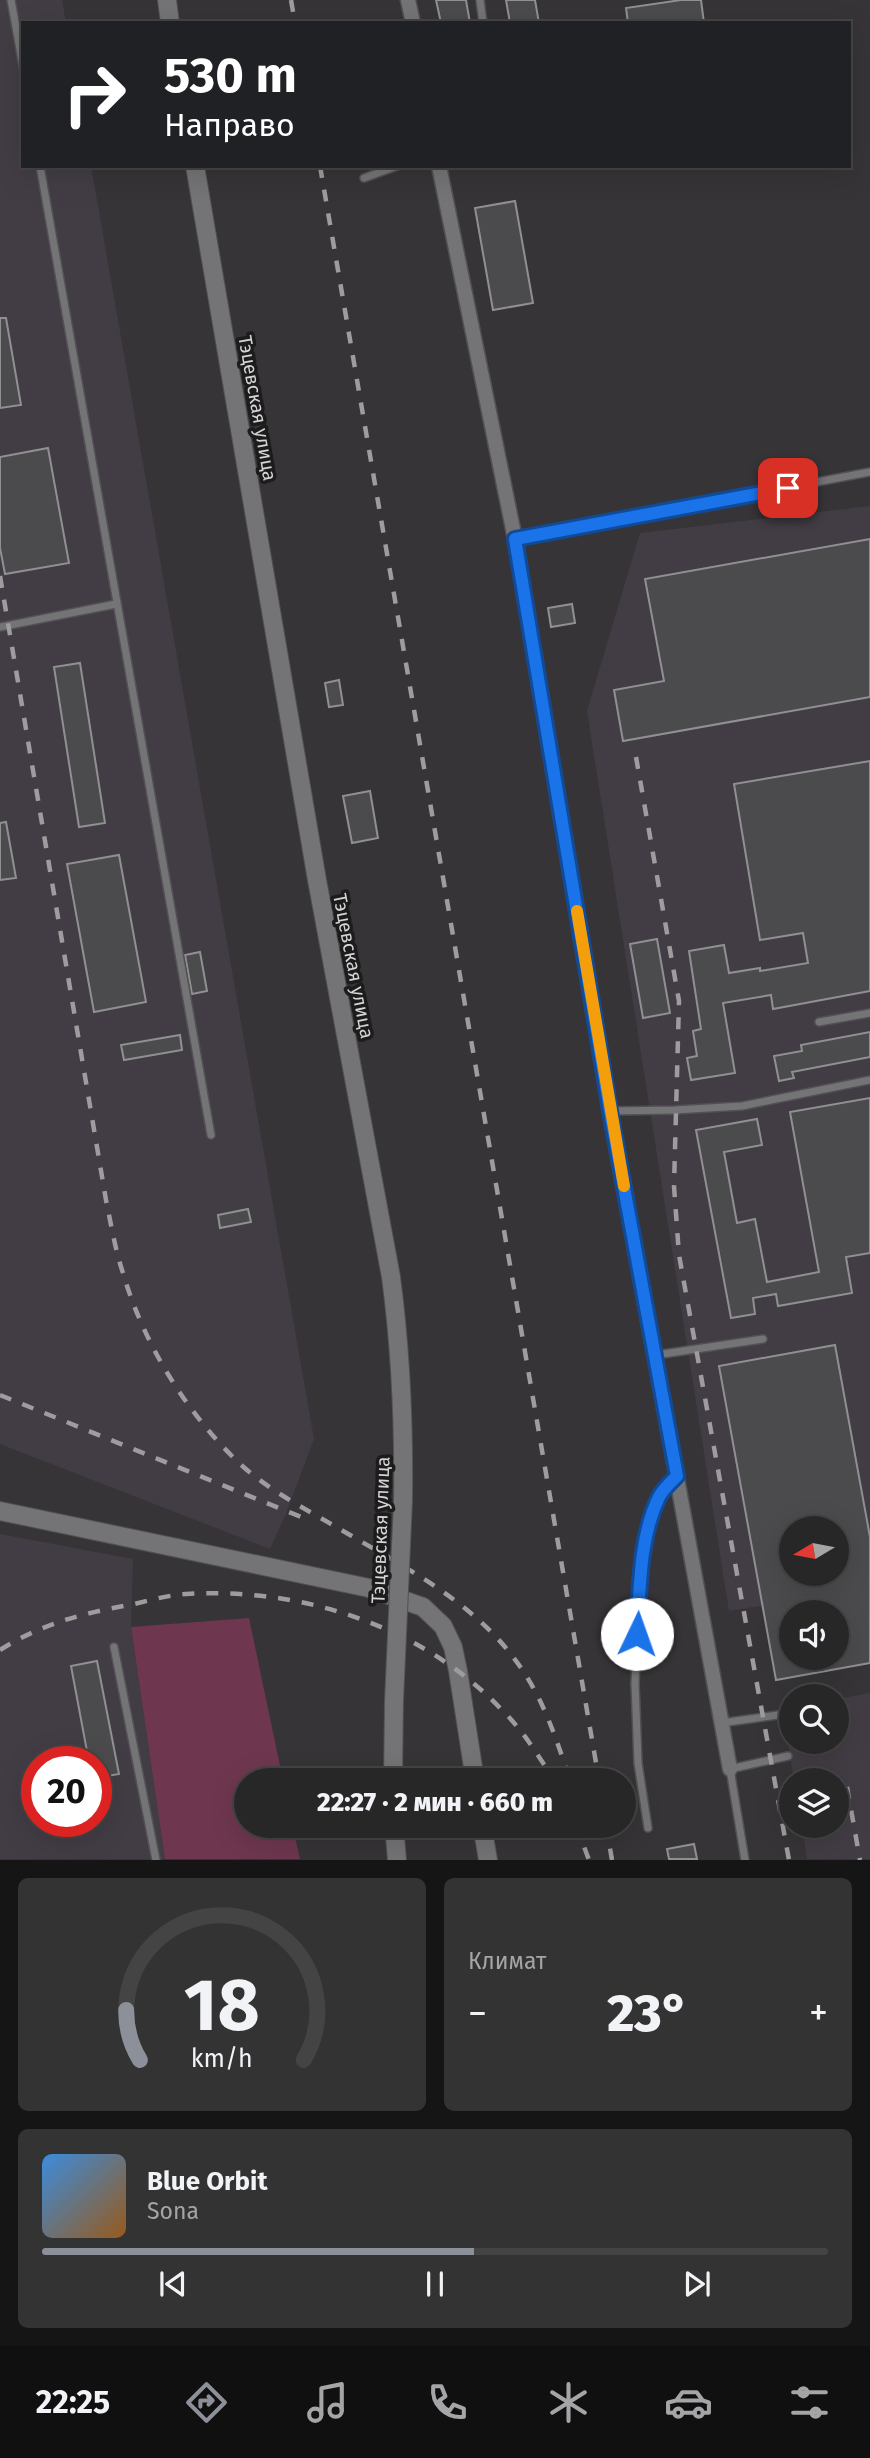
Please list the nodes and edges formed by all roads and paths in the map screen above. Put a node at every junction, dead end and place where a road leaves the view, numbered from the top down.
1 (11, 0) edge
2 (167, 0) edge
3 (408, 0) edge
4 (480, 0) edge
5 (170, 21) edge
6 (413, 21) edge
7 (483, 21) edge
8 (21, 55) edge
9 (40, 168) edge
10 (195, 168) edge
11 (392, 168) edge
12 (439, 168) edge
13 (364, 178) dead end
14 (870, 472) edge
15 (515, 539) junction
16 (116, 604) junction
17 (0, 627) edge
18 (870, 1013) edge
19 (819, 1022) dead end
20 (870, 1080) edge
21 (610, 1111) junction
22 (211, 1135) dead end
23 (763, 1339) dead end
24 (656, 1355) junction
25 (677, 1476) junction
26 (0, 1511) edge
27 (114, 1647) dead end
28 (778, 1715) dead end
29 (721, 1723) junction
30 (788, 1756) dead end
31 (393, 1768) edge
32 (473, 1768) edge
33 (730, 1769) junction
34 (648, 1828) dead end
35 (395, 1838) edge
36 (484, 1838) edge
37 (156, 1860) edge
38 (397, 1860) edge
39 (488, 1860) edge
40 (745, 1860) edge

1 - 8 lane
2 - 5 street
3 - 6 street
4 - 7 lane
9 - 16 lane
10 - 31 street, Тэцевская улица, bridge
11 - 13 lane
12 - 15 street
14 - 15 lane
15 - 21 street
16 - 17 lane
16 - 22 lane
18 - 19 lane
20 - 21 lane
21 - 24 street
23 - 24 lane
24 - 25 street
25 - 29 street
25 - 34 lane
26 - 32 street
27 - 37 lane
28 - 29 lane
29 - 33 street
30 - 33 lane
33 - 40 lane
35 - 38 street
36 - 39 street

